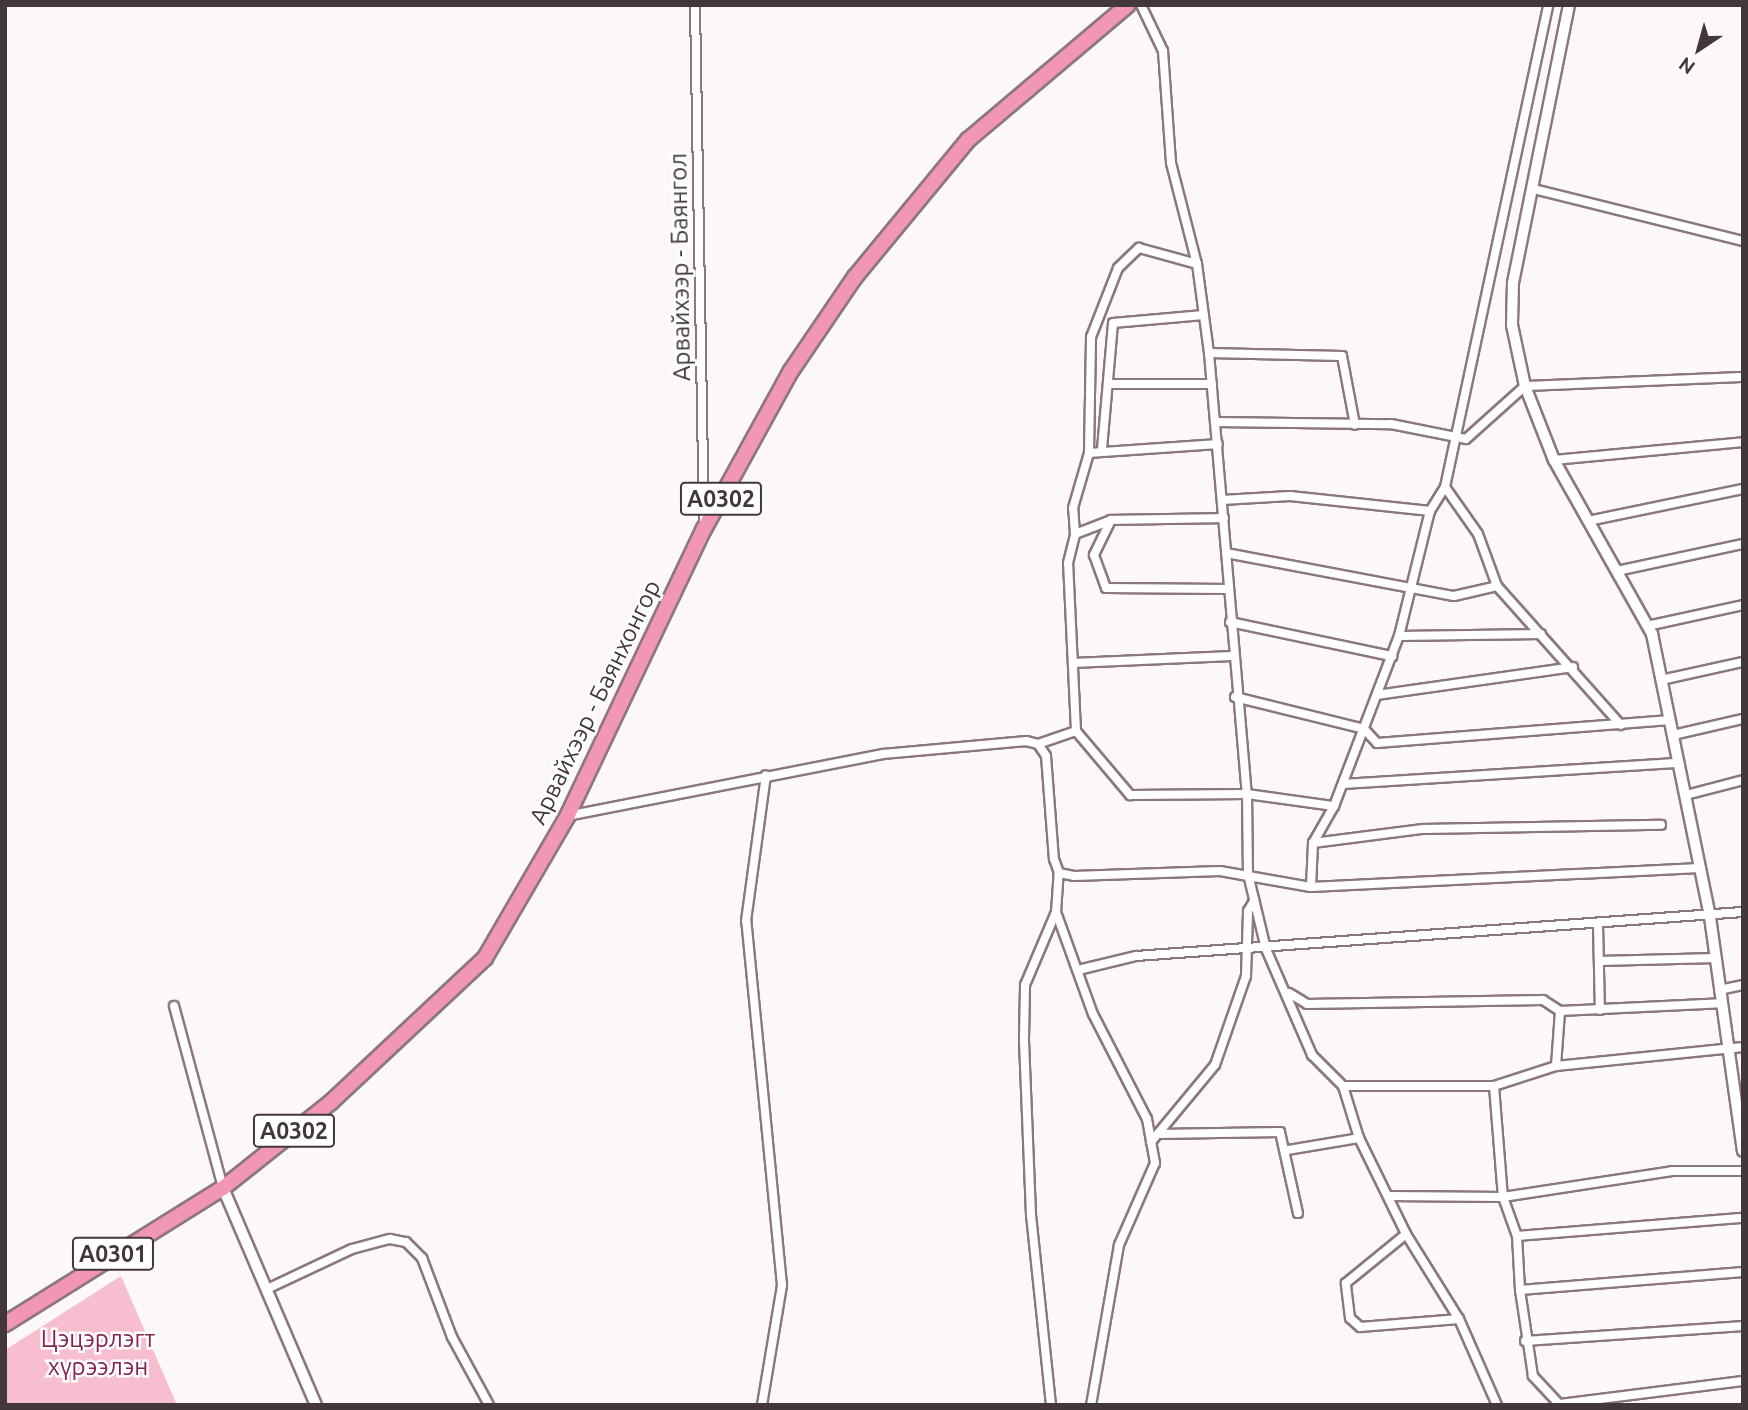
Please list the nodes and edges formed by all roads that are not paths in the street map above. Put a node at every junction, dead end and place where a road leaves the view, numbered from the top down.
1 (695, 5) edge
2 (1128, 5) edge
3 (1141, 5) edge
4 (1548, 5) edge
5 (1569, 5) edge
6 (1534, 189) junction
7 (1743, 241) edge
8 (1198, 264) junction
9 (1204, 314) junction
10 (1209, 354) junction
11 (1743, 377) edge
12 (1108, 384) junction
13 (1212, 384) junction
14 (1525, 386) junction
15 (1216, 422) junction
16 (1355, 425) junction
17 (1457, 439) junction
18 (1743, 442) edge
19 (1218, 444) junction
20 (1102, 449) junction
21 (1089, 453) junction
22 (1554, 460) junction
23 (1445, 486) junction
24 (1743, 489) edge
25 (1223, 500) junction
26 (1430, 511) junction
27 (1224, 518) junction
28 (1111, 520) junction
29 (1588, 521) junction
30 (704, 529) junction
31 (1074, 534) junction
32 (1743, 544) edge
33 (1226, 553) junction
34 (1617, 572) junction
35 (1497, 586) junction
36 (1408, 588) junction
37 (1228, 589) junction
38 (1743, 605) edge
39 (1230, 622) junction
40 (1647, 626) junction
41 (1541, 634) junction
42 (1399, 636) junction
43 (1232, 656) junction
44 (1392, 656) junction
45 (1743, 662) edge
46 (1073, 663) junction
47 (1573, 667) junction
48 (1661, 680) junction
49 (1377, 695) junction
50 (1235, 696) junction
51 (1743, 719) edge
52 (1670, 720) junction
53 (1621, 725) junction
54 (1364, 729) junction
55 (1076, 731) junction
56 (1673, 736) junction
57 (1038, 744) junction
58 (1679, 762) junction
59 (766, 775) junction
60 (1743, 780) edge
61 (1343, 784) junction
62 (1247, 794) junction
63 (1686, 795) junction
64 (1334, 806) junction
65 (567, 817) junction
66 (1661, 825) dead end
67 (1313, 843) junction
68 (1700, 868) junction
69 (1059, 873) junction
70 (1248, 874) junction
71 (1311, 887) junction
72 (1254, 901) junction
73 (1056, 912) junction
74 (1743, 912) edge
75 (1710, 914) junction
76 (1598, 925) junction
77 (1266, 949) junction
78 (1249, 950) junction
79 (1716, 958) junction
80 (1599, 961) junction
81 (1078, 971) junction
82 (1743, 985) edge
83 (1719, 990) junction
84 (1288, 992) junction
85 (1721, 1003) junction
86 (174, 1006) dead end
87 (1600, 1010) junction
88 (1560, 1011) junction
89 (1743, 1047) edge
90 (1729, 1049) junction
91 (1556, 1066) junction
92 (1343, 1086) junction
93 (1494, 1086) junction
94 (1739, 1097) edge
95 (1158, 1134) junction
96 (1359, 1138) junction
97 (1151, 1142) junction
98 (1288, 1150) junction
99 (1743, 1151) edge
100 (1743, 1171) edge
101 (223, 1188) junction
102 (1389, 1196) junction
103 (1503, 1197) junction
104 (1298, 1213) dead end
105 (1743, 1218) edge
106 (1406, 1234) junction
107 (1517, 1236) junction
108 (1743, 1272) edge
109 (267, 1289) junction
110 (1520, 1290) junction
111 (1459, 1319) junction
112 (5, 1324) edge
113 (1743, 1326) edge
114 (1525, 1341) junction
115 (1743, 1381) edge
116 (1560, 1404) edge
117 (316, 1405) edge
118 (489, 1405) edge
119 (762, 1405) edge
120 (1051, 1405) edge
121 (1091, 1405) edge
122 (1497, 1405) edge

1 - 30 street, Арвайхээр - Баянгол
2 - 30 highway, Арвайхээр - Баянхонгор / A0302
3 - 8 street
4 - 17 street
5 - 6 street
6 - 7 street
6 - 14 street
8 - 9 street
8 - 21 street
9 - 10 street
9 - 12 street
10 - 13 street
10 - 16 street
11 - 14 street
12 - 13 street
12 - 20 street
13 - 15 street
14 - 17 street
14 - 22 street
15 - 16 street
15 - 19 street
16 - 17 street
17 - 23 street
18 - 22 street
19 - 20 street
19 - 25 street
20 - 21 street
21 - 31 street
22 - 29 street
23 - 26 street
23 - 35 street
24 - 29 street
25 - 26 street
25 - 27 street
26 - 36 street
27 - 28 street
27 - 33 street
28 - 31 street
28 - 37 street
29 - 34 street
30 - 65 highway, Арвайхээр - Баянхонгор / A0302
31 - 46 street
32 - 34 street
33 - 36 street
33 - 37 street
34 - 40 street
35 - 36 street
35 - 41 street
36 - 42 street
37 - 39 street
38 - 40 street
39 - 43 street
39 - 44 street
40 - 48 street
41 - 42 street
41 - 47 street
42 - 44 street
43 - 46 street
43 - 50 street
44 - 49 street
45 - 48 street
46 - 55 street
47 - 49 street
47 - 53 street
48 - 52 street
49 - 54 street
50 - 54 street
50 - 62 street
51 - 56 street
52 - 53 street
52 - 56 street
53 - 54 street
54 - 61 street
55 - 57 street
55 - 62 street
56 - 58 street
57 - 59 street
57 - 69 street
58 - 61 street
58 - 63 street
59 - 65 street
59 - 119 street
60 - 63 street
61 - 64 street
62 - 64 street
62 - 70 street
63 - 68 street
64 - 67 street
65 - 101 highway, Арвайхээр - Баянхонгор / A0302
66 - 67 street
67 - 71 street
68 - 71 street
68 - 75 street
69 - 70 street
69 - 73 street
70 - 71 street
70 - 72 street
72 - 77 street
72 - 78 street
73 - 81 street
73 - 120 street
74 - 75 street
75 - 76 street
75 - 79 street
76 - 77 street
76 - 80 street
77 - 78 street
77 - 84 street
78 - 81 street
78 - 95 street
79 - 80 street
79 - 83 street
80 - 87 street
81 - 97 street
82 - 83 street
83 - 85 street
84 - 88 street
84 - 92 street
85 - 87 street
85 - 90 street
86 - 101 street
87 - 88 street
88 - 91 street
89 - 90 street
90 - 91 street
90 - 94 street
91 - 93 street
92 - 93 street
92 - 96 street
93 - 103 street
94 - 99 street
95 - 97 street
95 - 98 street
96 - 98 street
96 - 102 street
97 - 121 street
98 - 104 street
100 - 103 street
101 - 109 street
101 - 112 highway, Арвайхээр - Баянхонгор / A0301
102 - 103 street
102 - 106 street
103 - 107 street
105 - 107 street
106 - 111 street
106 - 111 street
107 - 110 street
108 - 110 street
109 - 117 street
109 - 118 street
110 - 114 street
111 - 122 street
113 - 114 street
114 - 116 street
115 - 116 street

